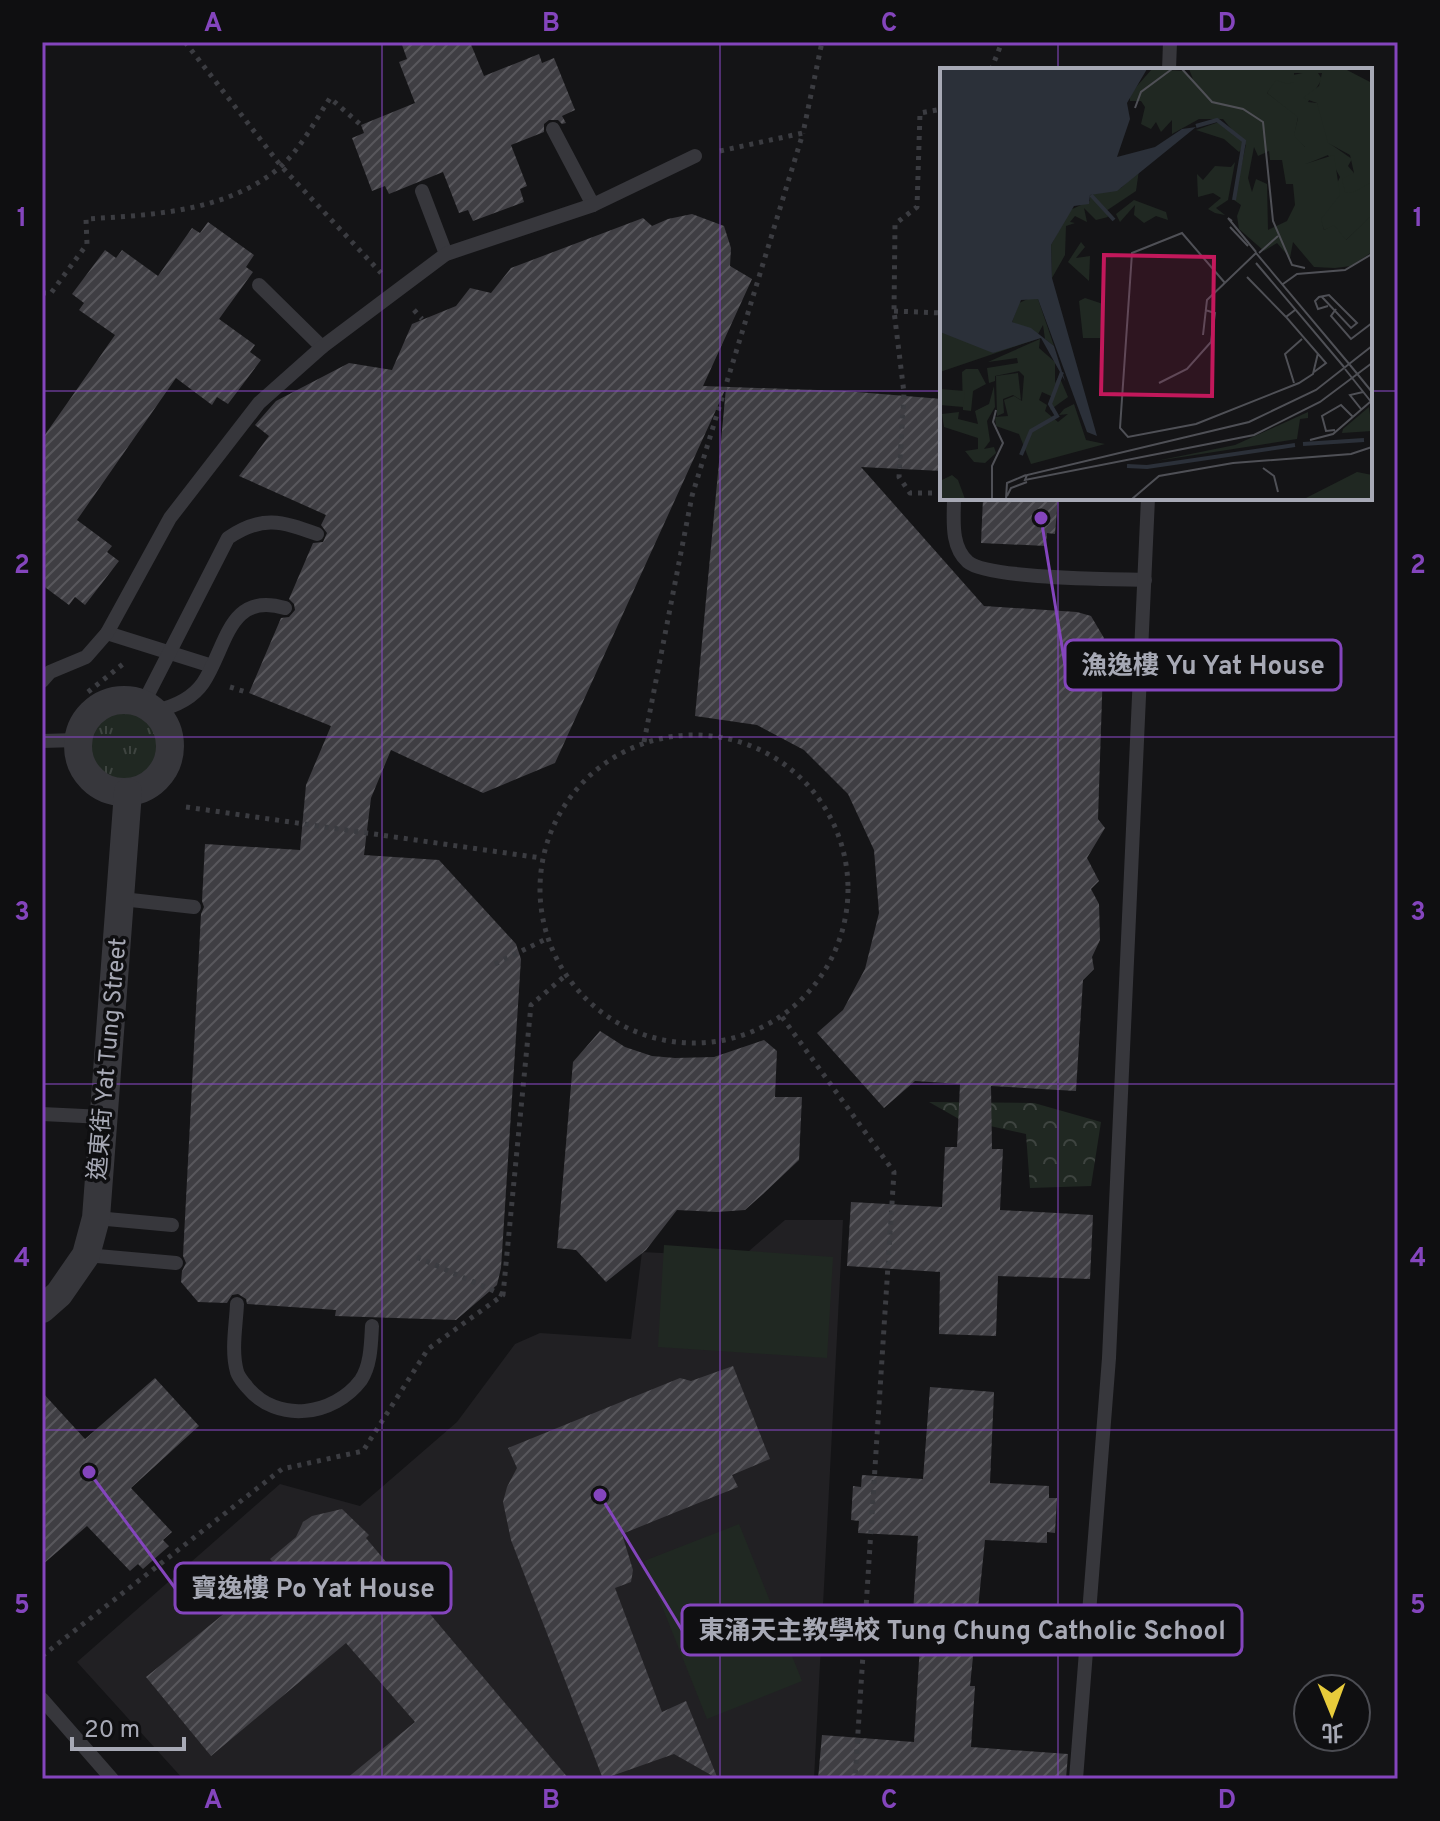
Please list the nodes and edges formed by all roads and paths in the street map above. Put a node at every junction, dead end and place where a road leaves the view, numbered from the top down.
1 (185, 42) edge
2 (822, 42) edge
3 (1002, 42) edge
4 (1170, 42) edge
5 (992, 68) edge
6 (1169, 68) edge
7 (940, 109) edge
8 (361, 125) dead end
9 (553, 129) dead end
10 (803, 133) junction
11 (695, 156) joint
12 (281, 166) junction
13 (422, 191) dead end
14 (593, 205) junction
15 (446, 254) junction
16 (259, 285) dead end
17 (396, 289) junction
18 (42, 293) edge
19 (894, 311) junction
20 (940, 313) edge
21 (422, 319) dead end
22 (322, 347) junction
23 (940, 493) edge
24 (954, 500) edge
25 (1148, 500) edge
26 (317, 534) dead end
27 (1145, 580) junction
28 (285, 608) dead end
29 (107, 633) junction
30 (171, 648) junction
31 (132, 657) dead end
32 (212, 666) junction
33 (42, 681) edge
34 (88, 692) dead end
35 (149, 708) junction
36 (77, 740) junction
37 (42, 741) edge
38 (644, 742) junction
39 (128, 792) junction
40 (186, 807) dead end
41 (541, 858) junction
42 (122, 899) junction
43 (194, 907) dead end
44 (548, 938) junction
45 (495, 964) dead end
46 (782, 1017) junction
47 (42, 1114) edge
48 (104, 1117) junction
49 (96, 1218) junction
50 (172, 1225) dead end
51 (86, 1255) junction
52 (417, 1257) dead end
53 (176, 1263) dead end
54 (503, 1295) dead end
55 (237, 1304) dead end
56 (42, 1309) edge
57 (372, 1326) dead end
58 (42, 1699) edge
59 (112, 1779) edge
60 (855, 1779) edge
61 (1076, 1779) edge

1 - 12 path
2 - 10 path
3 - 5 path
4 - 6 lane
7 - 19 path
8 - 12 path
9 - 14 lane
10 - 11 path
10 - 38 path
11 - 14 lane
12 - 17 path
12 - 18 path
13 - 15 lane
14 - 15 lane
15 - 17 lane
16 - 22 lane
17 - 21 path
17 - 22 lane
19 - 20 path
19 - 23 path
22 - 29 lane
24 - 27 lane
25 - 27 lane
26 - 30 lane
27 - 61 lane
28 - 32 lane
29 - 30 lane
29 - 33 lane
30 - 32 lane
30 - 35 lane
31 - 34 path
32 - 35 lane
35 - 36 street
35 - 39 street
36 - 37 lane
36 - 39 street
38 - 41 path
38 - 46 path
39 - 42 street, 逸東街 Yat Tung Street
40 - 41 path
41 - 44 path
42 - 43 lane
42 - 48 street, 逸東街 Yat Tung Street
44 - 45 path
44 - 46 path
46 - 60 path
47 - 48 lane
48 - 49 street, 逸東街 Yat Tung Street
49 - 50 lane
49 - 51 street, 逸東街 Yat Tung Street
51 - 53 lane
51 - 56 street, 逸東街 Yat Tung Street
52 - 54 path
55 - 57 lane
58 - 59 lane

